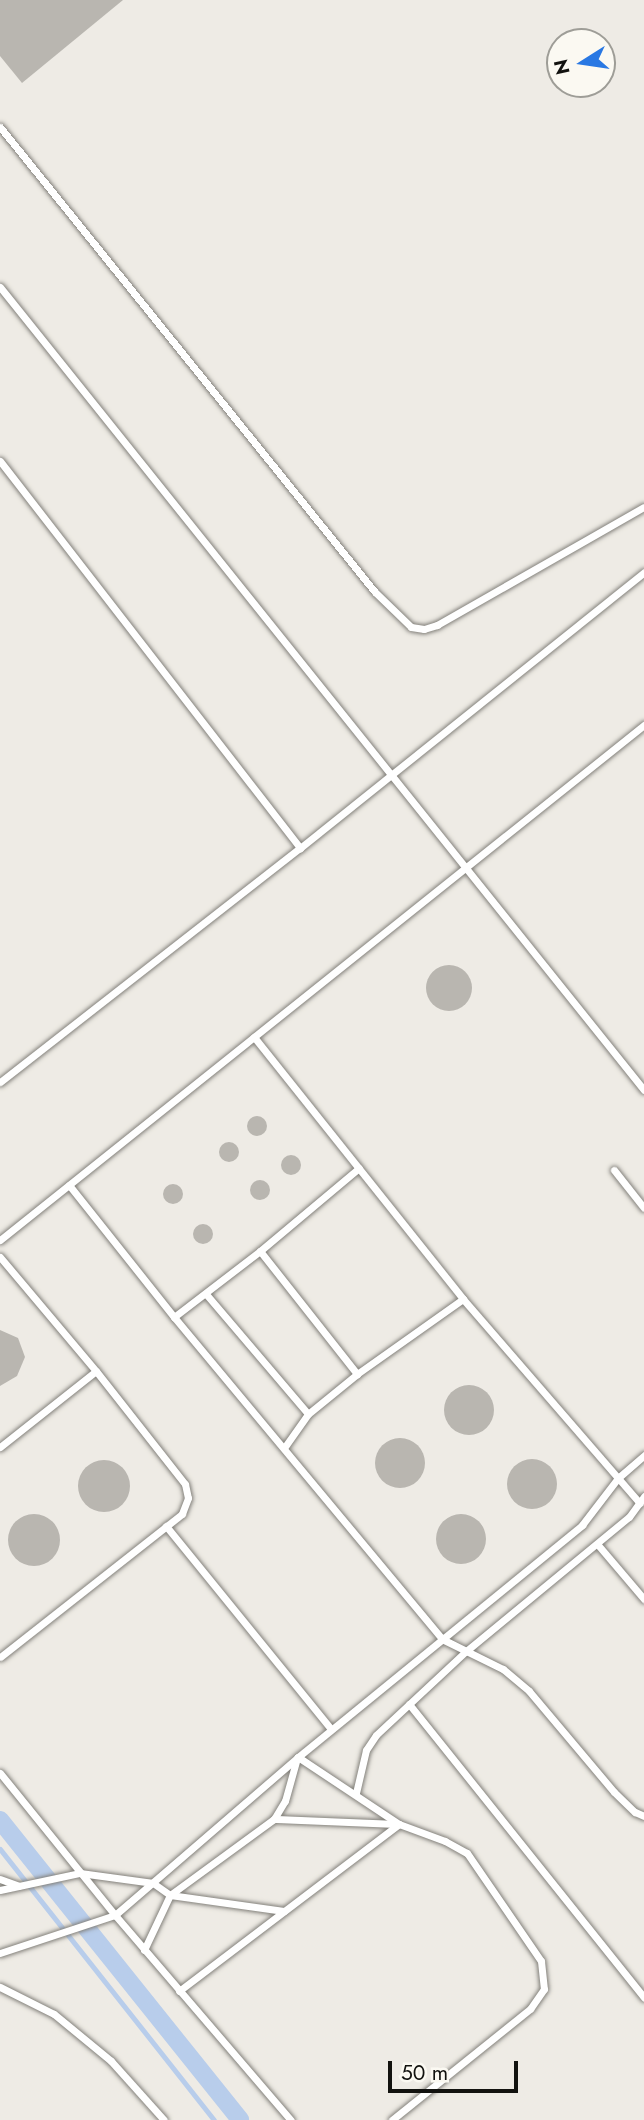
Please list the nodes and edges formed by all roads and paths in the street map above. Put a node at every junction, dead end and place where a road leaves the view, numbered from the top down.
1 (0, 127) edge
2 (0, 287) edge
3 (0, 461) edge
4 (644, 507) edge
5 (644, 572) edge
6 (644, 725) edge
7 (391, 775) junction
8 (300, 848) junction
9 (466, 869) junction
10 (254, 1037) junction
11 (0, 1082) edge
12 (644, 1090) edge
13 (359, 1168) junction
14 (614, 1170) dead end
15 (69, 1185) junction
16 (644, 1208) edge
17 (0, 1240) edge
18 (260, 1251) junction
19 (0, 1257) edge
20 (206, 1294) junction
21 (463, 1299) junction
22 (173, 1317) junction
23 (96, 1371) junction
24 (357, 1374) junction
25 (308, 1414) junction
26 (0, 1447) edge
27 (284, 1448) junction
28 (644, 1455) edge
29 (618, 1478) junction
30 (642, 1499) edge
31 (166, 1526) junction
32 (598, 1545) junction
33 (644, 1599) edge
34 (442, 1639) junction
35 (465, 1652) junction
36 (0, 1657) edge
37 (409, 1704) junction
38 (331, 1730) junction
39 (298, 1757) junction
40 (0, 1773) edge
41 (356, 1793) junction
42 (644, 1816) edge
43 (274, 1819) junction
44 (399, 1824) junction
45 (80, 1873) junction
46 (0, 1879) edge
47 (153, 1883) junction
48 (20, 1886) junction
49 (0, 1891) edge
50 (170, 1895) junction
51 (284, 1911) junction
52 (115, 1916) junction
53 (144, 1950) junction
54 (0, 1953) edge
55 (0, 1987) edge
56 (179, 1991) junction
57 (644, 1997) edge
58 (164, 2120) edge
59 (291, 2120) edge
60 (392, 2120) edge

1 - 4 lane
2 - 7 lane
3 - 8 lane
5 - 7 lane
6 - 9 lane
7 - 8 lane
7 - 9 lane
8 - 11 lane
9 - 10 lane
9 - 12 lane
10 - 13 lane
10 - 15 lane
13 - 18 lane
13 - 21 lane
14 - 16 lane
15 - 17 lane
15 - 22 lane
18 - 20 lane
18 - 24 lane
19 - 23 lane
20 - 22 lane
20 - 25 lane
21 - 24 lane
21 - 29 lane
22 - 27 lane
23 - 26 lane
23 - 31 lane
24 - 25 lane
25 - 27 lane
27 - 34 lane
28 - 29 lane
29 - 30 lane
29 - 34 lane
30 - 32 lane
31 - 36 lane
31 - 38 lane
32 - 33 lane
32 - 35 lane
34 - 35 lane
34 - 38 lane
35 - 37 lane
35 - 42 lane
37 - 41 lane
37 - 57 lane
38 - 39 lane
39 - 41 lane
39 - 43 lane
39 - 47 lane
40 - 45 lane
41 - 44 lane
43 - 44 lane
43 - 50 lane
44 - 51 lane
44 - 60 lane
45 - 47 lane
45 - 48 lane
45 - 52 lane
46 - 48 lane
47 - 50 lane
47 - 52 lane
48 - 49 lane
50 - 51 lane
50 - 53 lane
51 - 56 lane
52 - 53 lane
52 - 54 lane
53 - 56 lane
55 - 58 lane
56 - 59 lane

